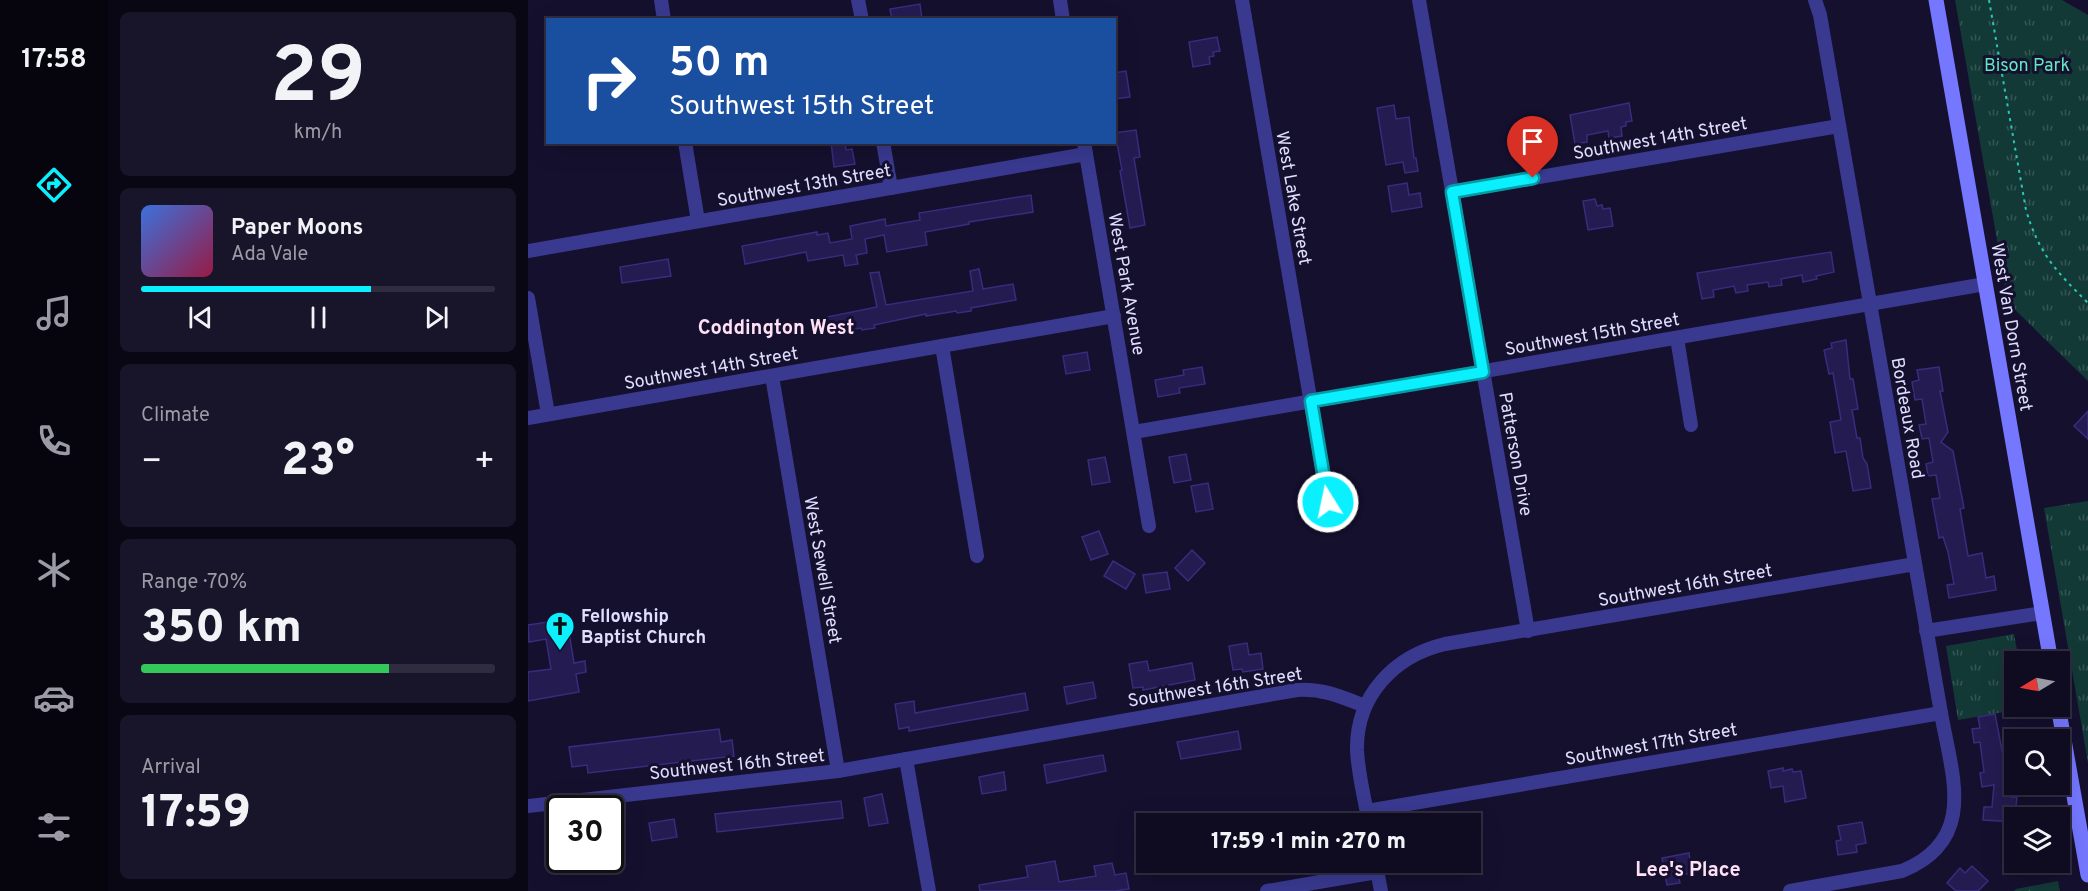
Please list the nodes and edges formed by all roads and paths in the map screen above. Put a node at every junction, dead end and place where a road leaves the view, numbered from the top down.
1 (661, 0) edge
2 (858, 0) edge
3 (1060, 0) edge
4 (1242, 0) edge
5 (1419, 0) edge
6 (1815, 0) edge
7 (1936, 0) edge
8 (1989, 0) edge
9 (664, 18) edge
10 (862, 18) edge
11 (1063, 18) edge
12 (1839, 126) junction
13 (685, 144) edge
14 (883, 144) edge
15 (1085, 148) edge
16 (891, 188) junction
17 (1452, 192) junction
18 (698, 221) junction
19 (528, 251) edge
20 (1985, 284) junction
21 (528, 298) edge
22 (2088, 303) edge
23 (1870, 304) junction
24 (1114, 316) junction
25 (1677, 338) junction
26 (942, 346) junction
27 (1483, 372) junction
28 (771, 376) junction
29 (1311, 401) junction
30 (548, 414) junction
31 (528, 418) edge
32 (1691, 425) dead end
33 (1134, 432) junction
34 (1328, 502) dead end
35 (1149, 526) dead end
36 (977, 556) dead end
37 (1915, 564) junction
38 (2042, 613) junction
39 (1528, 631) junction
40 (1926, 631) junction
41 (2049, 651) edge
42 (1365, 706) junction
43 (1941, 713) junction
44 (2060, 717) edge
45 (906, 759) junction
46 (838, 771) junction
47 (528, 806) edge
48 (1367, 813) edge
49 (1390, 813) edge
50 (1350, 873) edge
51 (1378, 873) edge
52 (2088, 874) edge
53 (1796, 890) edge
54 (929, 891) edge
55 (1267, 891) edge
56 (1381, 891) edge

1 - 9 street
2 - 10 street
3 - 11 street
4 - 29 street, West Lake Street
5 - 17 street, Patterson Drive
6 - 12 street, Bordeaux Road
7 - 20 main road, West Van Dorn Street
8 - 22 path
12 - 17 street, Southwest 14th Street
12 - 23 street, Bordeaux Road
13 - 18 street
14 - 16 street
15 - 16 street, Southwest 13th Street
15 - 24 street, West Park Avenue
16 - 18 street, Southwest 13th Street
17 - 27 street, Patterson Drive
18 - 19 street, Southwest 13th Street
20 - 23 street, Southwest 15th Street
20 - 38 main road, West Van Dorn Street
21 - 30 street
23 - 25 street, Southwest 15th Street
23 - 37 street, Bordeaux Road
24 - 26 street, Southwest 14th Street
24 - 33 street, West Park Avenue
25 - 27 street, Southwest 15th Street
25 - 32 street
26 - 28 street, Southwest 14th Street
26 - 36 street
27 - 29 street, Southwest 15th Street
27 - 39 street, Patterson Drive
28 - 30 street, Southwest 14th Street
28 - 46 street, West Sewell Street
29 - 33 street, Southwest 15th Street
29 - 34 street, West Lake Street
30 - 31 street, Southwest 14th Street
33 - 35 street, West Park Avenue
37 - 39 street, Southwest 16th Street
37 - 40 street, Bordeaux Road
38 - 40 street
38 - 41 main road, West Van Dorn Street
39 - 42 street, Southwest 16th Street
40 - 43 street, Bordeaux Road
42 - 45 street, Southwest 16th Street
42 - 48 street
43 - 49 street, Southwest 17th Street
43 - 53 street, Bordeaux Road
44 - 52 main road
45 - 46 street, Southwest 16th Street
45 - 54 street
46 - 47 street, Southwest 16th Street
50 - 55 street
51 - 56 street

